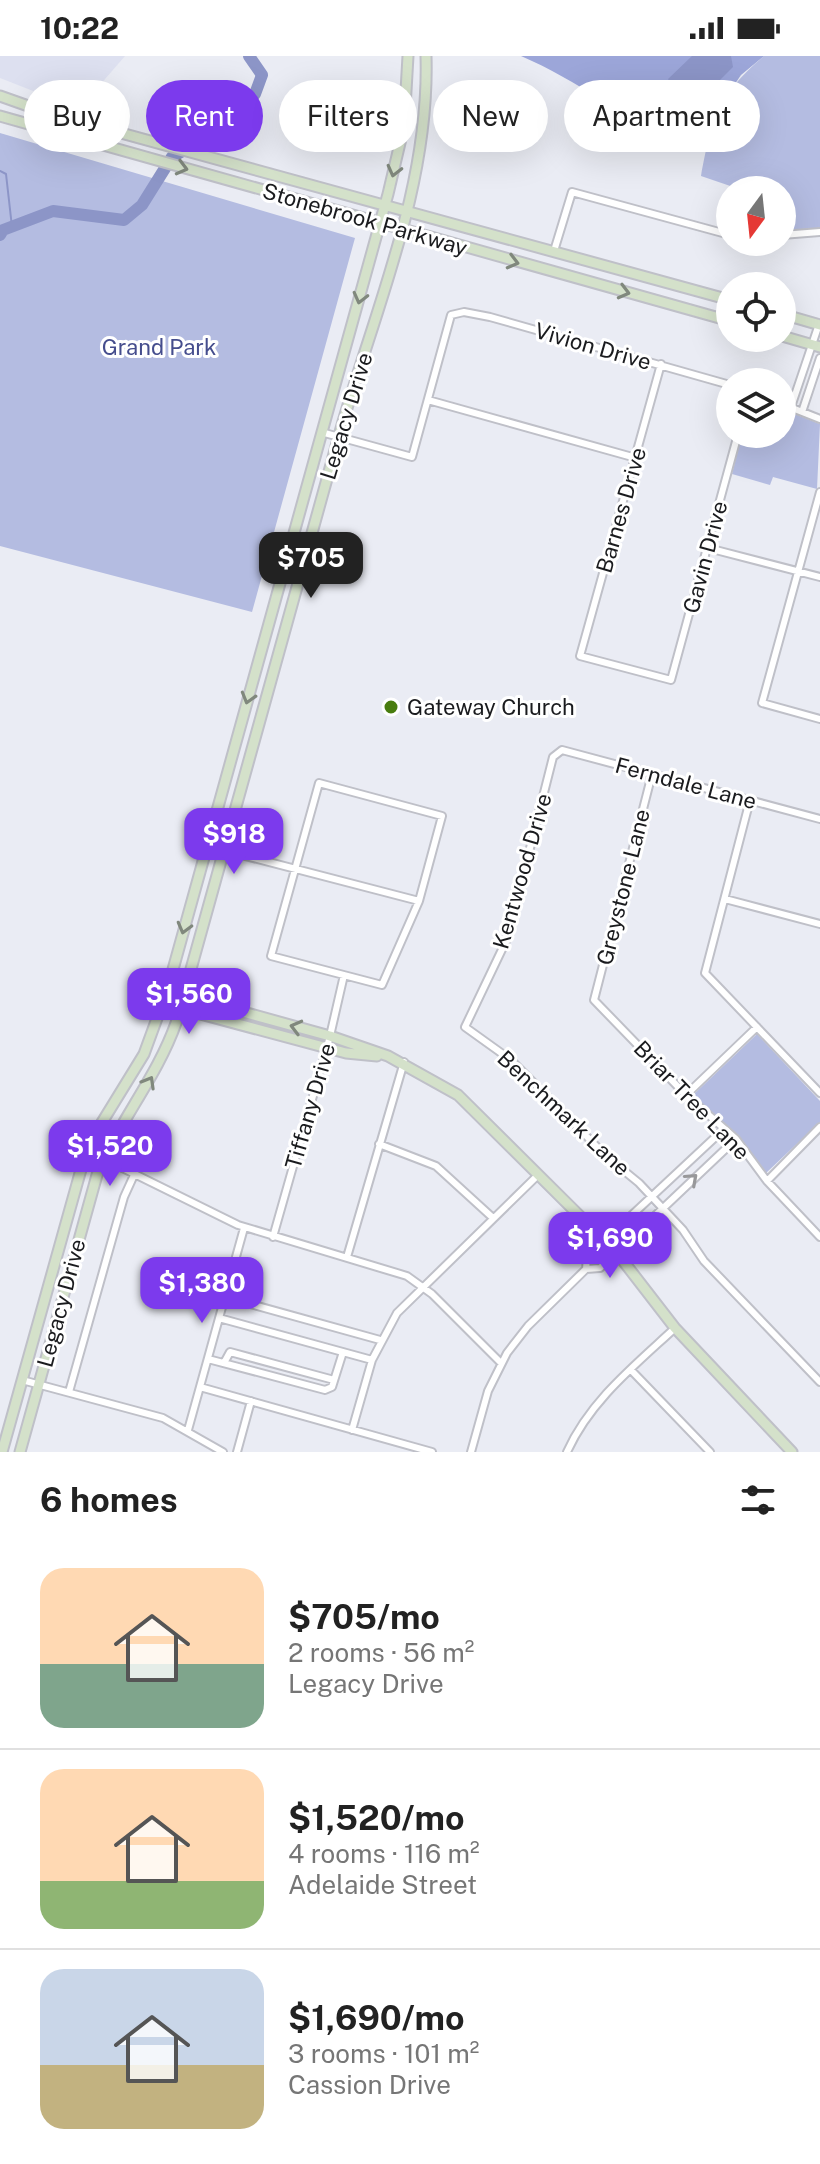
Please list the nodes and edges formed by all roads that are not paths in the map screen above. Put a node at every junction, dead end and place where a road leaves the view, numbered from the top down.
1 (408, 56) edge
2 (426, 56) edge
3 (0, 96) edge
4 (0, 116) edge
5 (385, 206) junction
6 (406, 211) junction
7 (381, 223) junction
8 (401, 228) junction
9 (716, 231) edge
10 (820, 232) edge
11 (796, 234) edge
12 (554, 251) junction
13 (549, 271) junction
14 (716, 296) edge
15 (716, 317) edge
16 (796, 317) edge
17 (820, 323) edge
18 (796, 340) edge
19 (816, 346) edge
20 (820, 358) edge
21 (661, 364) junction
22 (716, 381) edge
23 (796, 395) edge
24 (428, 400) junction
25 (796, 409) edge
26 (802, 412) junction
27 (820, 419) edge
28 (321, 432) junction
29 (338, 437) junction
30 (734, 448) edge
31 (636, 458) junction
32 (820, 492) edge
33 (708, 548) junction
34 (798, 571) junction
35 (820, 577) edge
36 (269, 623) junction
37 (286, 627) junction
38 (671, 680) joint
39 (820, 719) edge
40 (553, 757) joint
41 (652, 774) junction
42 (750, 800) junction
43 (820, 819) edge
44 (207, 846) junction
45 (224, 850) junction
46 (295, 868) junction
47 (725, 899) junction
48 (419, 901) junction
49 (820, 924) edge
50 (344, 975) junction
51 (167, 991) junction
52 (184, 996) junction
53 (594, 1000) joint
54 (163, 1004) junction
55 (180, 1009) junction
56 (465, 1027) joint
57 (757, 1027) junction
58 (330, 1036) junction
59 (327, 1048) junction
60 (388, 1056) junction
61 (404, 1062) junction
62 (820, 1093) edge
63 (686, 1095) junction
64 (820, 1127) edge
65 (724, 1129) junction
66 (736, 1139) junction
67 (379, 1144) junction
68 (88, 1151) junction
69 (104, 1159) junction
70 (134, 1175) junction
71 (538, 1175) junction
72 (767, 1181) junction
73 (652, 1198) junction
74 (661, 1207) junction
75 (493, 1218) junction
76 (244, 1228) junction
77 (273, 1237) junction
78 (820, 1237) edge
79 (605, 1241) junction
80 (617, 1253) junction
81 (347, 1257) junction
82 (586, 1269) junction
83 (422, 1286) junction
84 (225, 1297) junction
85 (219, 1318) junction
86 (675, 1328) junction
87 (380, 1340) junction
88 (343, 1352) junction
89 (208, 1359) junction
90 (372, 1360) junction
91 (224, 1363) junction
92 (501, 1363) junction
93 (631, 1370) junction
94 (22, 1380) junction
95 (334, 1380) junction
96 (820, 1382) edge
97 (39, 1385) junction
98 (200, 1387) junction
99 (69, 1392) junction
100 (251, 1401) junction
101 (188, 1430) junction
102 (352, 1430) junction
103 (409, 1449) edge
104 (2, 1452) edge
105 (20, 1452) edge
106 (223, 1452) edge
107 (237, 1452) edge
108 (432, 1452) edge
109 (471, 1452) edge
110 (567, 1452) edge
111 (710, 1452) edge
112 (792, 1452) edge

1 -> 5 main road, Legacy Drive
2 - 6 main road, Legacy Drive
3 - 5 main road, Stonebrook Parkway
4 -> 7 main road, Stonebrook Parkway
5 - 6 main road, Stonebrook Parkway
5 - 7 main road, Legacy Drive
6 - 8 main road, Legacy Drive
6 - 12 main road, Stonebrook Parkway
7 - 8 main road, Stonebrook Parkway
7 -> 28 main road, Legacy Drive
8 -> 13 main road, Stonebrook Parkway
8 - 29 main road, Legacy Drive
9 - 12 street
10 - 11 street
12 - 13 main road
12 - 14 main road, Stonebrook Parkway
13 -> 15 main road, Stonebrook Parkway
16 - 17 main road
17 - 19 street
18 - 19 main road
19 - 23 street
20 - 26 street
21 - 22 street, Vivion Drive
21 - 24 street, Vivion Drive
21 - 31 street, Barnes Drive
24 - 29 street
24 - 31 street
25 - 26 street
26 - 27 street
28 - 29 street
28 - 36 main road, Legacy Drive
29 - 37 main road, Legacy Drive
30 - 33 street, Gavin Drive
31 - 38 street, Barnes Drive
32 - 34 street
33 - 34 street
33 - 38 street, Gavin Drive
34 - 35 street
34 - 39 street
36 - 37 main road
36 -> 44 main road, Legacy Drive
37 - 45 main road, Legacy Drive
40 - 41 street, Ferndale Lane
40 - 56 street, Kentwood Drive
41 - 42 street, Ferndale Lane
41 - 53 street, Greystone Lane
42 - 43 street, Ferndale Lane
42 - 47 street
44 - 45 street
44 -> 51 main road, Legacy Drive
45 - 46 street
45 - 52 main road, Legacy Drive
46 - 48 street
46 - 48 street
46 - 50 street
47 - 49 street
47 - 57 street
48 - 50 street
50 - 58 street, Tiffany Drive
51 - 52 main road
51 - 54 main road, Legacy Drive
52 - 55 main road, Legacy Drive
58 -> 52 main road
53 - 63 street, Briar Tree Lane
54 - 55 main road
54 - 68 main road, Legacy Drive
55 - 59 main road
69 -> 55 main road, Legacy Drive
56 - 73 street, Benchmark Lane
57 - 62 street
57 - 63 street
58 - 59 street, Tiffany Drive
58 - 60 main road
59 - 60 main road
59 - 77 street, Tiffany Drive
60 - 61 main road
61 - 67 street
61 - 71 main road
63 - 65 street, Briar Tree Lane
64 - 72 street
65 - 66 street, Briar Tree Lane
65 - 73 street
66 - 72 street, Briar Tree Lane
74 -> 66 street
67 - 75 street
67 - 81 street
68 - 69 street
68 - 94 main road, Legacy Drive
69 - 70 street
69 - 97 main road, Legacy Drive
70 - 76 street
70 - 99 street
71 - 75 street
71 - 79 main road
72 - 78 street, Briar Tree Lane
73 - 74 street, Benchmark Lane
73 - 79 street
74 - 80 street
74 - 96 street, Benchmark Lane
75 - 83 street
76 - 77 street
76 - 84 street
77 - 81 street
79 - 80 main road
79 - 82 street
80 - 82 street
80 - 86 main road
81 - 83 street
82 - 92 street
83 - 87 street
83 - 92 street
84 - 85 street
84 - 87 street
85 - 88 street
85 - 89 street
86 - 93 street
86 - 112 main road
87 - 90 street
88 - 90 street
88 - 95 street
89 - 91 street
89 - 98 street
90 - 102 street
91 - 95 street
91 - 95 street
92 - 109 street
93 - 110 street
93 - 111 street
94 - 97 street
94 - 104 main road, Legacy Drive
97 - 99 street
97 - 105 main road, Legacy Drive
98 - 100 street
98 - 101 street
99 - 101 street
100 - 102 street
100 - 107 street
101 - 106 street
102 - 103 street
103 - 108 street

